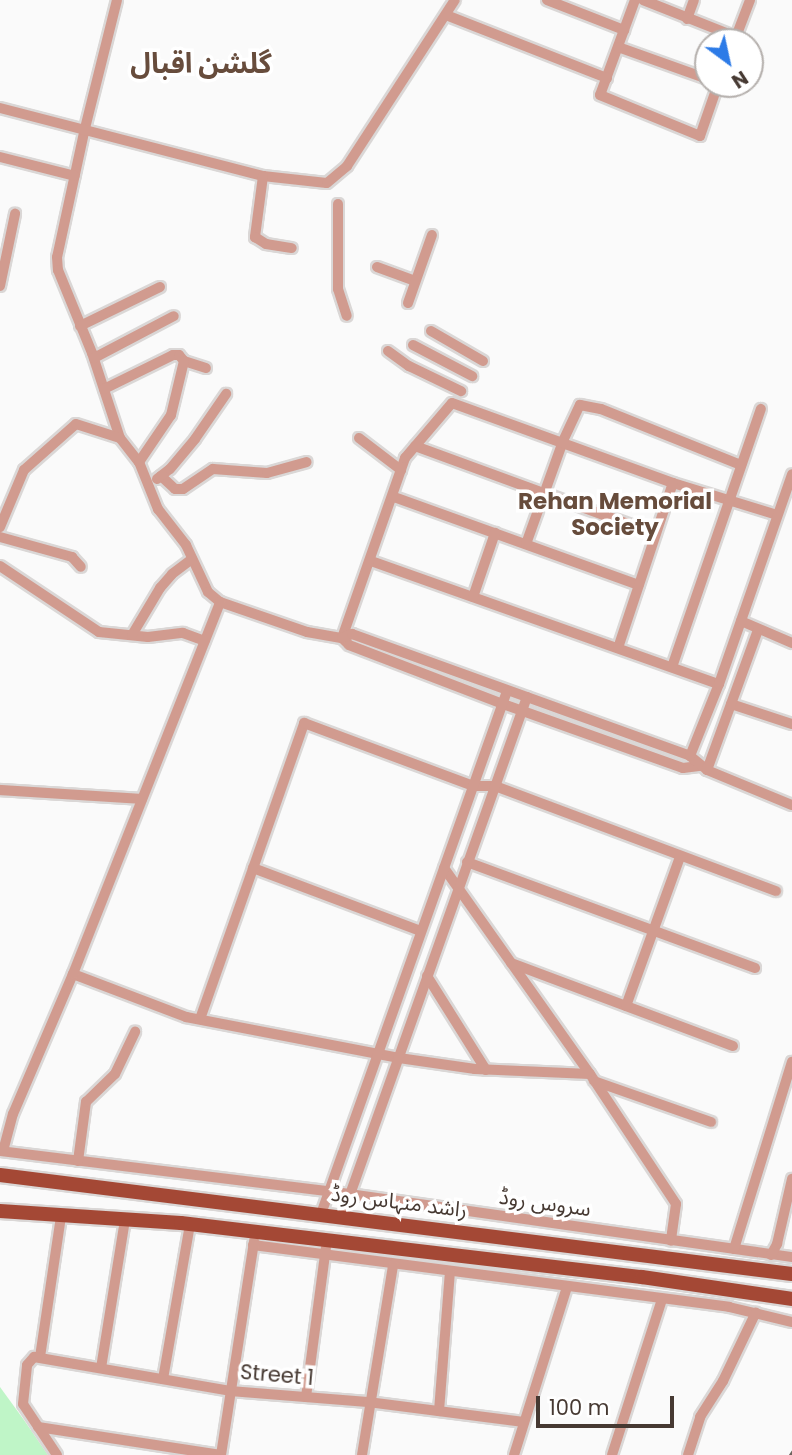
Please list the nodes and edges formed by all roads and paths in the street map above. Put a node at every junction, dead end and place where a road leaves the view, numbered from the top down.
1 (117, 0) edge
2 (547, 0) edge
3 (635, 0) edge
4 (643, 0) edge
5 (694, 0) edge
6 (750, 0) edge
7 (451, 2) edge
8 (446, 15) junction
9 (687, 19) junction
10 (708, 28) edge
11 (740, 28) edge
12 (624, 30) junction
13 (618, 47) junction
14 (694, 74) edge
15 (607, 78) junction
16 (713, 98) edge
17 (0, 108) edge
18 (85, 128) junction
19 (0, 157) edge
20 (75, 176) junction
21 (262, 176) junction
22 (338, 204) dead end
23 (15, 214) dead end
24 (432, 235) dead end
25 (292, 248) dead end
26 (377, 267) dead end
27 (415, 281) junction
28 (0, 286) edge
29 (160, 287) dead end
30 (408, 303) dead end
31 (174, 316) dead end
32 (347, 316) dead end
33 (80, 326) junction
34 (431, 331) dead end
35 (413, 345) dead end
36 (388, 351) dead end
37 (94, 358) junction
38 (184, 361) junction
39 (483, 361) dead end
40 (206, 368) dead end
41 (472, 376) dead end
42 (104, 389) junction
43 (461, 391) dead end
44 (226, 394) dead end
45 (761, 409) dead end
46 (120, 438) junction
47 (359, 438) dead end
48 (563, 441) junction
49 (415, 446) junction
50 (139, 462) junction
51 (307, 462) dead end
52 (741, 465) junction
53 (401, 470) junction
54 (792, 474) edge
55 (161, 476) junction
56 (673, 483) junction
57 (149, 486) junction
58 (544, 493) junction
59 (394, 497) junction
60 (729, 500) junction
61 (777, 515) junction
62 (0, 527) edge
63 (495, 533) junction
64 (656, 534) junction
65 (0, 537) edge
66 (526, 544) junction
67 (192, 559) junction
68 (371, 561) junction
69 (0, 566) edge
70 (80, 566) dead end
71 (639, 585) junction
72 (472, 597) junction
73 (220, 601) junction
74 (741, 621) junction
75 (758, 630) junction
76 (132, 635) junction
77 (341, 638) junction
78 (205, 641) junction
79 (792, 643) edge
80 (618, 648) junction
81 (412, 656) junction
82 (407, 667) junction
83 (672, 667) junction
84 (719, 684) junction
85 (508, 691) junction
86 (527, 696) junction
87 (503, 704) junction
88 (731, 704) junction
89 (522, 711) junction
90 (792, 724) edge
91 (690, 756) junction
92 (703, 768) junction
93 (473, 786) junction
94 (495, 786) junction
95 (0, 790) edge
96 (142, 799) junction
97 (792, 805) edge
98 (680, 857) junction
99 (467, 862) junction
100 (253, 868) junction
101 (443, 868) junction
102 (458, 885) junction
103 (776, 891) dead end
104 (653, 930) junction
105 (421, 931) junction
106 (511, 963) junction
107 (755, 968) dead end
108 (73, 974) junction
109 (427, 976) junction
110 (626, 1006) junction
111 (200, 1019) junction
112 (135, 1032) dead end
113 (733, 1046) dead end
114 (378, 1053) junction
115 (399, 1058) junction
116 (792, 1062) edge
117 (486, 1070) junction
118 (592, 1077) junction
119 (711, 1122) dead end
120 (1, 1151) edge
121 (79, 1161) junction
122 (0, 1175) edge
123 (792, 1179) edge
124 (328, 1191) junction
125 (349, 1194) junction
126 (0, 1210) edge
127 (321, 1214) junction
128 (61, 1216) junction
129 (342, 1217) junction
130 (125, 1220) junction
131 (190, 1224) junction
132 (254, 1239) junction
133 (671, 1241) junction
134 (326, 1247) junction
135 (734, 1250) junction
136 (771, 1255) junction
137 (792, 1257) edge
138 (393, 1265) junction
139 (450, 1272) junction
140 (792, 1274) edge
141 (567, 1287) junction
142 (662, 1299) junction
143 (792, 1301) edge
144 (756, 1312) junction
145 (792, 1322) edge
146 (35, 1359) junction
147 (101, 1368) junction
148 (163, 1379) junction
149 (230, 1391) junction
150 (306, 1397) junction
151 (369, 1402) junction
152 (439, 1411) junction
153 (524, 1422) junction
154 (38, 1427) junction
155 (57, 1455) edge
156 (221, 1455) edge
157 (362, 1455) edge
158 (514, 1455) edge
159 (612, 1455) edge
160 (688, 1455) edge

1 - 18 street
2 - 12 street
3 - 12 street
4 - 9 street
5 - 9 street
6 - 11 street
7 - 8 street
8 - 15 street
8 - 21 street
9 - 10 street
12 - 13 street
13 - 14 street
13 - 15 street
15 - 16 street
17 - 18 street
18 - 20 street
18 - 21 street
19 - 20 street
20 - 33 street
21 - 25 street
22 - 32 street
23 - 28 street
24 - 27 street
26 - 27 street
27 - 30 street
29 - 33 street
31 - 37 street
33 - 37 street
34 - 39 street
35 - 41 street
36 - 43 street
37 - 42 street
38 - 40 street
38 - 42 street
38 - 50 street
42 - 46 street
44 - 55 street
45 - 52 street
46 - 50 street
46 - 62 street
47 - 53 street
48 - 49 street
48 - 52 street
48 - 56 street
48 - 58 street
49 - 53 street
49 - 58 street
50 - 57 street
51 - 55 street
52 - 60 street
53 - 59 street
54 - 61 street
55 - 57 street
56 - 60 street
56 - 64 street
57 - 67 street
58 - 64 street
58 - 66 street
59 - 63 street
59 - 68 street
60 - 61 street
60 - 83 street
61 - 74 street
63 - 66 street
63 - 72 street
64 - 71 street
65 - 70 street
66 - 71 street
67 - 73 street
67 - 76 street
68 - 72 street
68 - 77 street
69 - 76 street
71 - 80 street
72 - 80 street
73 - 77 street
73 - 78 street
74 - 75 street
74 - 84 street
75 - 79 street
75 - 88 street
76 - 78 street
77 - 81 street
77 - 82 street
78 - 96 street
80 - 83 street
81 - 82 street
81 - 85 street
82 - 87 street
83 - 84 street
84 - 91 street
85 - 86 street
85 - 87 street
86 - 89 street
86 - 91 street
87 - 89 street
87 - 93 street
88 - 90 street
88 - 92 street
89 - 92 street
89 - 94 street
91 - 92 street
92 - 97 street
93 - 94 street
93 - 100 street
93 - 101 street
94 - 98 street
94 - 99 street
95 - 96 street
96 - 108 street
98 - 103 street
98 - 104 street
99 - 102 street
99 - 104 street
100 - 105 street
100 - 111 street
101 - 102 street
101 - 105 street
102 - 106 street
102 - 109 street
104 - 107 street
104 - 110 street
105 - 114 street
106 - 110 street
106 - 118 street
108 - 111 street
108 - 120 street
109 - 115 street
109 - 117 street
110 - 113 street
111 - 114 street
112 - 121 street
114 - 115 street
114 - 124 street
115 - 117 street
115 - 125 street
116 - 135 street
117 - 118 street
118 - 119 street
118 - 133 street
120 - 121 street, سروس روڈ
121 - 124 street, سروس روڈ
122 - 127 main road, راشد منہاس روڈ
123 - 136 street
124 - 125 street, سروس روڈ
124 - 127 street
125 - 129 street
125 - 133 street, سروس روڈ
126 - 128 main road
127 - 129 main road, راشد منہاس روڈ
128 - 130 main road
128 - 146 street
129 - 140 main road, راشد منہاس روڈ
130 - 131 main road
130 - 147 street
131 - 132 main road
131 - 148 street
132 - 134 main road
132 - 149 street
133 - 135 street, سروس روڈ
134 - 138 street
134 - 143 main road
134 - 150 street
135 - 136 street, سروس روڈ
136 - 137 street, سروس روڈ
138 - 139 street
138 - 151 street
139 - 141 street
139 - 152 street
141 - 142 street
141 - 153 street
142 - 144 street
142 - 159 street
144 - 145 street
144 - 160 street
146 - 147 street, Street 1
146 - 154 street
147 - 148 street, Street 1
148 - 149 street, Street 1
149 - 150 street, Street 1
149 - 156 street
150 - 151 street, Street 1
151 - 152 street, Street 1
151 - 157 street
152 - 153 street, Street 1
153 - 158 street
154 - 155 street
154 - 156 street

